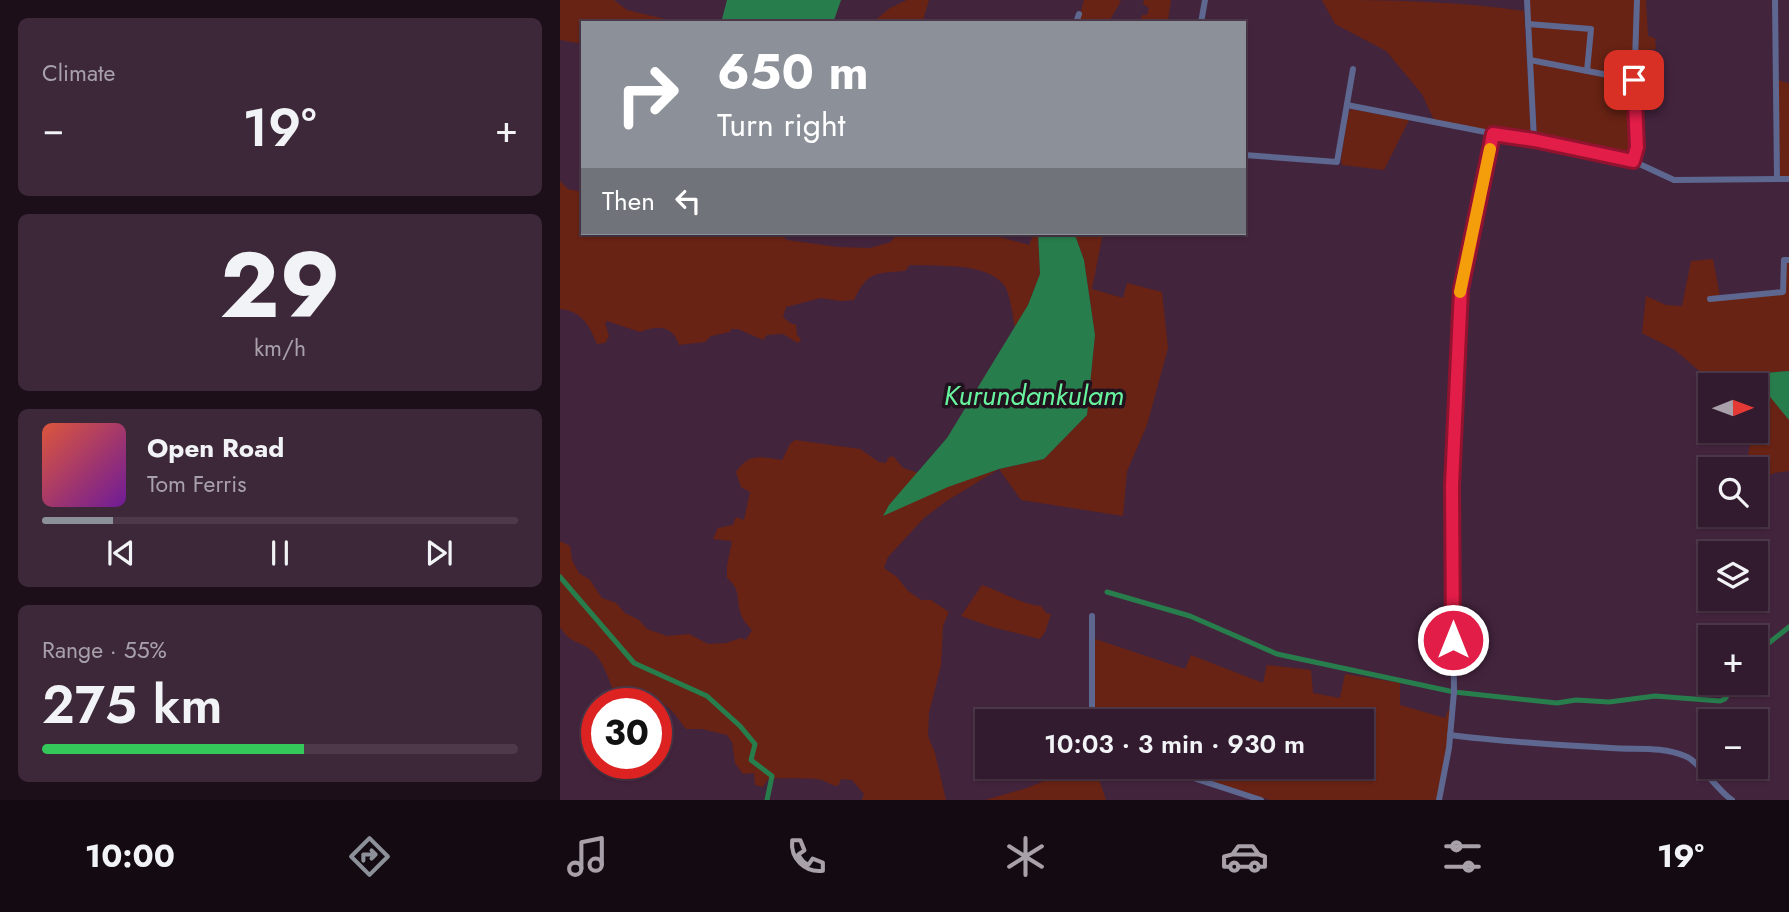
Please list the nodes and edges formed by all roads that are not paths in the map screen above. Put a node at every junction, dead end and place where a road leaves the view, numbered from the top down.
1 (1205, 0) edge
2 (1527, 0) edge
3 (1637, 0) edge
4 (1775, 0) edge
5 (1079, 14) dead end
6 (1077, 21) edge
7 (1201, 21) edge
8 (1528, 24) junction
9 (1530, 60) junction
10 (1353, 69) dead end
11 (1587, 71) junction
12 (1634, 80) junction
13 (1347, 105) junction
14 (1493, 134) junction
15 (1534, 140) junction
16 (1246, 155) edge
17 (1633, 161) junction
18 (1789, 178) edge
19 (1777, 179) junction
20 (1789, 260) edge
21 (1710, 299) dead end
22 (1092, 616) dead end
23 (1091, 709) edge
24 (1450, 735) junction
25 (1197, 779) edge
26 (1261, 800) edge
27 (1439, 800) edge
28 (1732, 800) edge

1 - 7 street
2 - 8 street
3 - 12 street
4 - 19 street
5 - 6 street
8 - 9 street
8 - 11 street
9 - 11 street
9 - 15 street
10 - 13 street
11 - 12 street
12 - 17 street
13 - 14 street
13 - 16 street
14 - 15 street
14 - 24 street
15 - 17 street
17 - 19 street
18 - 19 street
20 - 21 street
22 - 23 street
24 - 27 street
24 - 28 street
25 - 26 street

